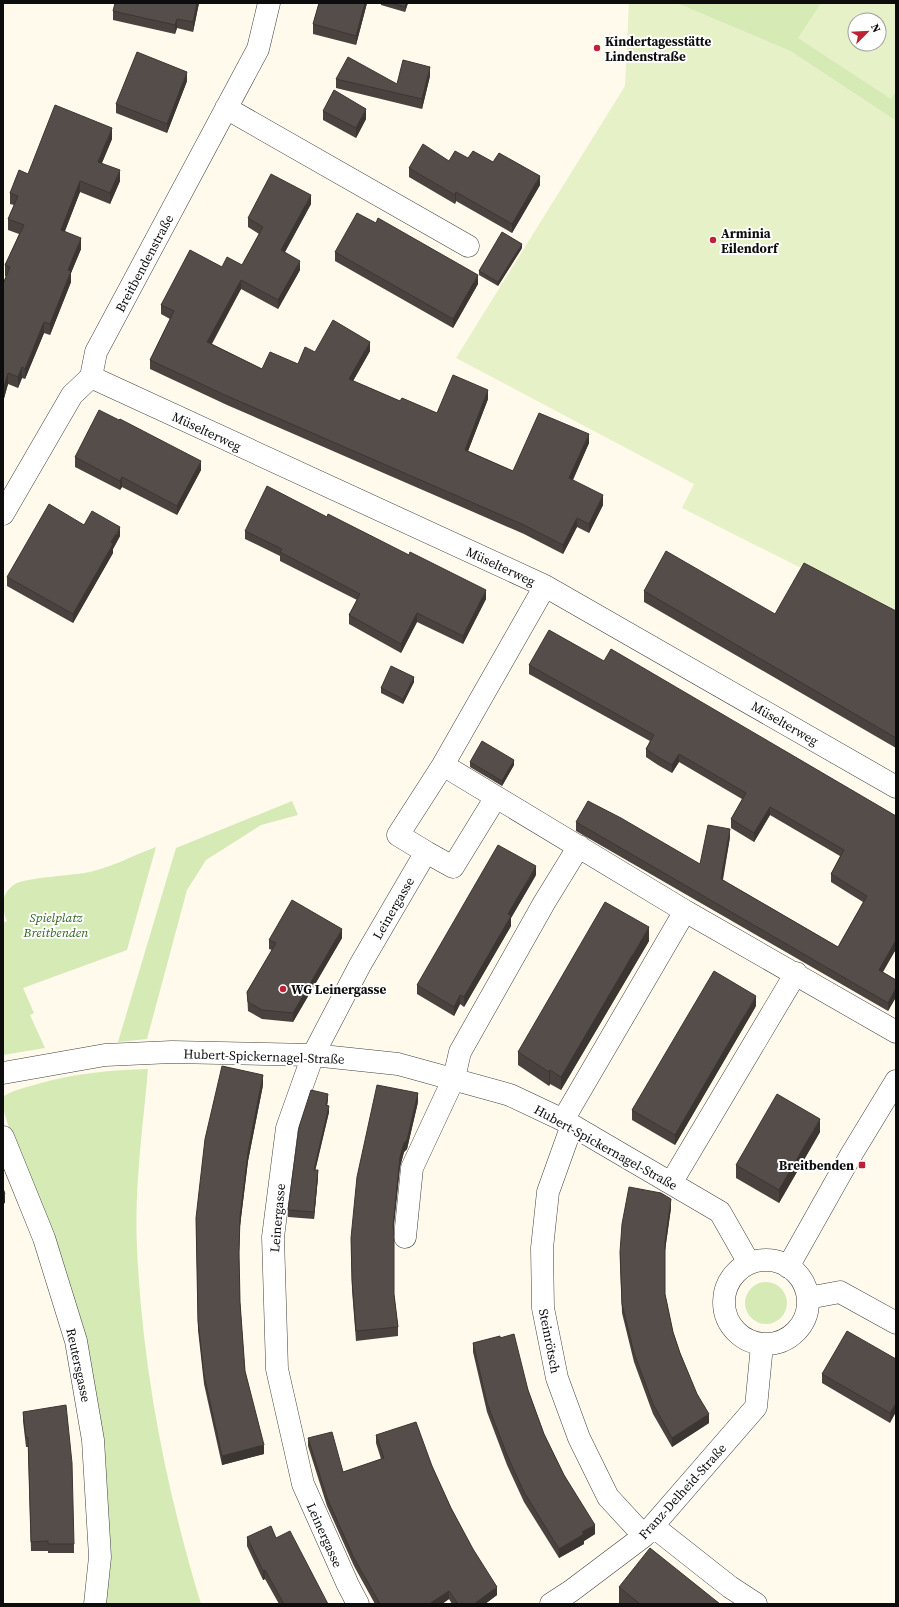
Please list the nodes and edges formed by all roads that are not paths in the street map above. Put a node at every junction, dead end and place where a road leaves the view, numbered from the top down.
1 (269, 3) edge
2 (226, 108) junction
3 (468, 246) dead end
4 (90, 377) junction
5 (4, 510) edge
6 (545, 586) junction
7 (442, 765) junction
8 (896, 787) edge
9 (496, 797) junction
10 (579, 846) junction
11 (426, 852) junction
12 (685, 911) junction
13 (796, 973) junction
14 (896, 1032) edge
15 (313, 1055) junction
16 (3, 1073) edge
17 (454, 1078) junction
18 (896, 1081) edge
19 (568, 1123) junction
20 (3, 1137) edge
21 (671, 1182) junction
22 (405, 1237) dead end
23 (749, 1263) junction
24 (788, 1266) junction
25 (808, 1298) junction
26 (896, 1324) edge
27 (762, 1344) junction
28 (649, 1531) junction
29 (95, 1604) edge
30 (358, 1604) edge
31 (551, 1604) edge
32 (756, 1604) edge

1 - 2 street, Breitbendenstraße
2 - 3 street
2 - 4 street, Breitbendenstraße
4 - 5 street
4 - 6 street, Müselterweg
6 - 7 street
6 - 8 street, Müselterweg
7 - 9 street
7 - 11 street
9 - 10 street
9 - 11 street
10 - 12 street
10 - 17 street
11 - 15 street, Leinergasse
12 - 13 street
12 - 19 street, Steinrötsch
13 - 14 street
13 - 21 street
15 - 16 street, Hubert-Spickernagel-Straße
15 - 17 street, Hubert-Spickernagel-Straße
15 - 30 street, Leinergasse
17 - 19 street, Hubert-Spickernagel-Straße
17 - 22 street
18 - 24 street
19 - 21 street, Hubert-Spickernagel-Straße
19 - 28 street, Steinrötsch
20 - 29 street, Reutersgasse
21 - 23 street, Hubert-Spickernagel-Straße
23 - 24 street
23 - 27 street
24 - 25 street
25 - 26 street
25 - 27 street
27 - 28 street, Franz-Delheid-Straße
28 - 31 street, Franz-Delheid-Straße
28 - 32 street, Steinrötsch

